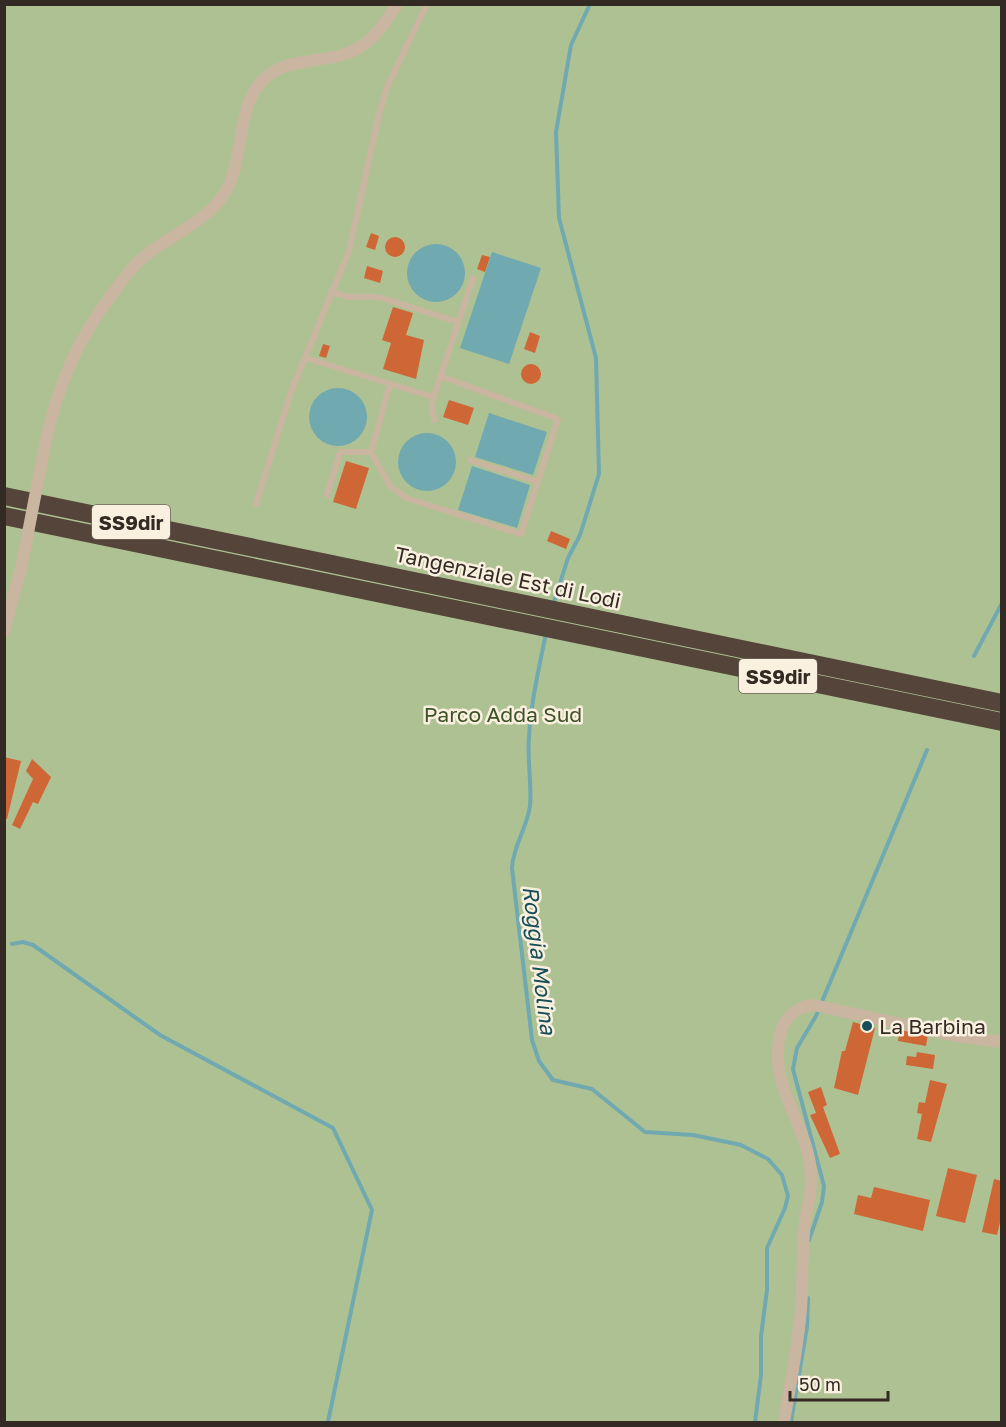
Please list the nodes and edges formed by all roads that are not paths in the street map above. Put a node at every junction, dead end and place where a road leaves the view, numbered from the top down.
1 (398, 4) edge
2 (426, 4) edge
3 (473, 278) dead end
4 (331, 292) junction
5 (458, 322) junction
6 (306, 358) junction
7 (440, 376) junction
8 (390, 384) junction
9 (433, 397) junction
10 (434, 420) dead end
11 (371, 452) junction
12 (470, 460) dead end
13 (538, 482) junction
14 (327, 495) dead end
15 (4, 496) edge
16 (256, 504) dead end
17 (4, 516) edge
18 (4, 632) edge
19 (1002, 704) edge
20 (1002, 722) edge
21 (1002, 1042) edge
22 (784, 1422) edge

1 - 18 street, bridge
2 - 4 lane
3 - 5 lane
4 - 5 lane
4 - 6 lane
5 - 7 lane
6 - 8 lane
6 - 16 lane
7 - 9 lane
7 - 13 lane
8 - 9 lane
8 - 11 lane
9 - 10 lane
11 - 13 lane
11 - 14 lane
12 - 13 lane
15 - 19 highway, Tangenziale Est di Lodi / SS9dir
17 - 20 highway, Tangenziale Est di Lodi / SS9dir
21 - 22 street

